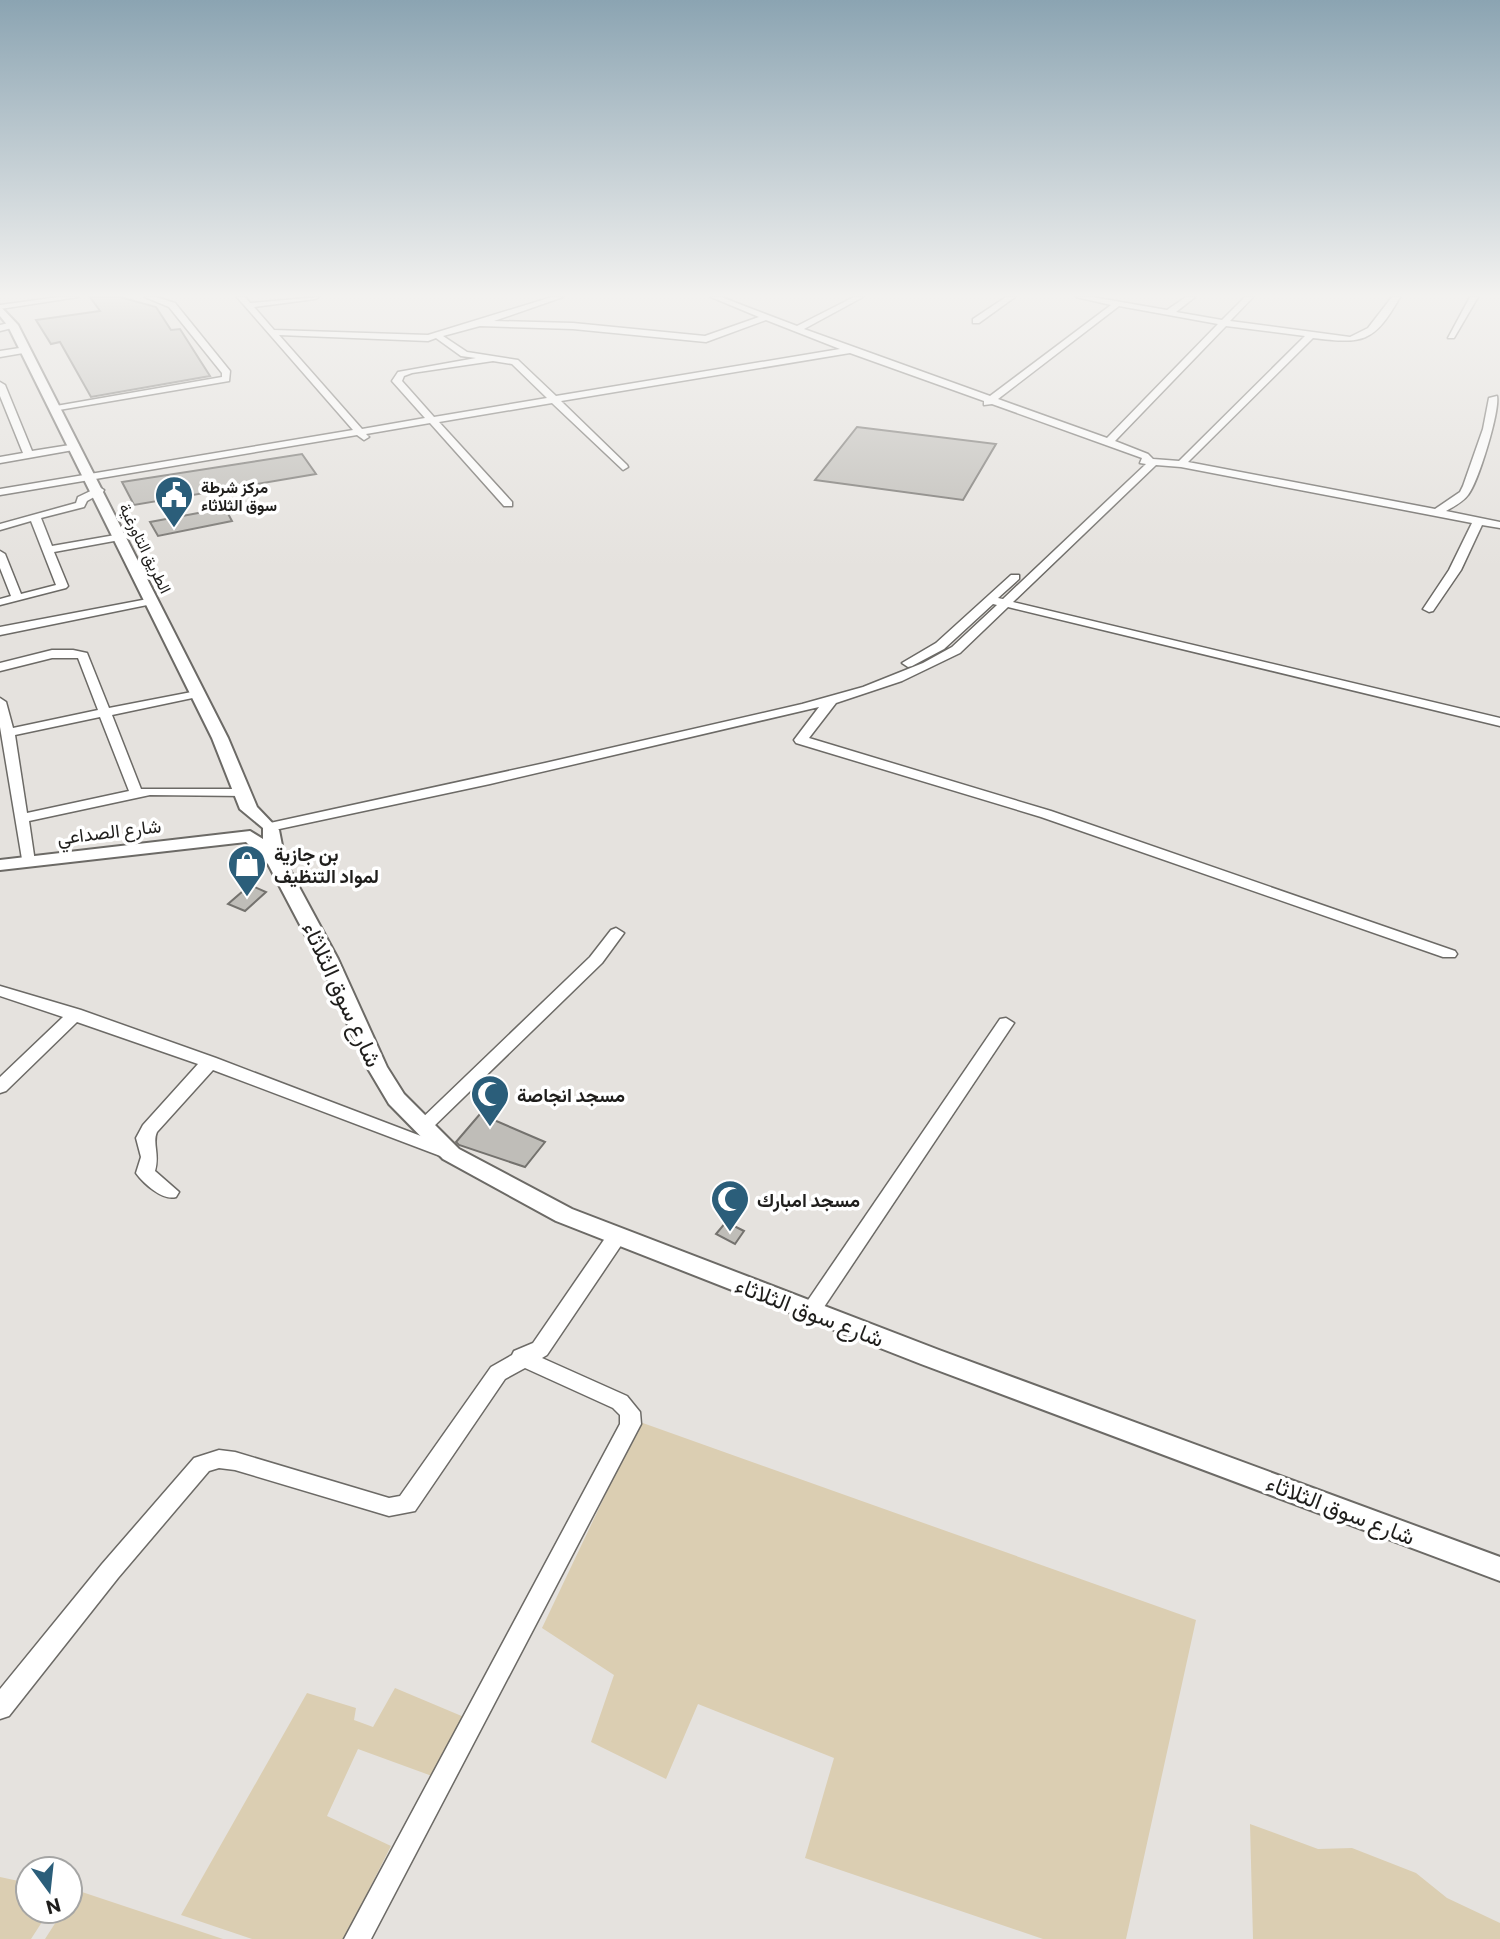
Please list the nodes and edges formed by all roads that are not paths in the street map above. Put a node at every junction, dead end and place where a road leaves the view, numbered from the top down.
1 (45, 387) edge
2 (178, 387) edge
3 (320, 387) edge
4 (400, 387) edge
5 (540, 387) edge
6 (640, 387) edge
7 (951, 387) edge
8 (1009, 387) edge
9 (1162, 387) edge
10 (1258, 387) edge
11 (1, 389) edge
12 (1494, 398) dead end
13 (555, 402) junction
14 (990, 402) junction
15 (56, 409) junction
16 (13, 416) junction
17 (0, 418) edge
18 (435, 422) junction
19 (362, 435) junction
20 (1110, 442) junction
21 (76, 447) junction
22 (29, 455) junction
23 (0, 460) edge
24 (1152, 460) junction
25 (1137, 462) junction
26 (1181, 464) junction
27 (623, 467) dead end
28 (95, 484) junction
29 (0, 492) edge
30 (508, 504) dead end
31 (1436, 514) junction
32 (35, 516) junction
33 (1478, 521) junction
34 (1083, 523) junction
35 (1500, 525) edge
36 (0, 527) edge
37 (121, 537) junction
38 (48, 550) junction
39 (0, 554) edge
40 (17, 598) junction
41 (989, 600) junction
42 (153, 601) junction
43 (0, 602) edge
44 (1003, 602) junction
45 (1429, 609) dead end
46 (0, 631) edge
47 (0, 667) edge
48 (198, 693) junction
49 (832, 699) junction
50 (0, 702) edge
51 (103, 713) junction
52 (1500, 722) edge
53 (8, 733) junction
54 (622, 744) junction
55 (7, 770) edge
56 (136, 793) junction
57 (247, 816) junction
58 (22, 818) junction
59 (269, 827) junction
60 (276, 861) junction
61 (28, 862) junction
62 (0, 865) edge
63 (616, 933) dead end
64 (1449, 954) dead end
65 (0, 991) edge
66 (75, 1014) junction
67 (1006, 1023) dead end
68 (209, 1062) junction
69 (0, 1087) edge
70 (423, 1127) junction
71 (451, 1154) junction
72 (170, 1192) dead end
73 (617, 1236) junction
74 (811, 1311) junction
75 (521, 1357) junction
76 (1500, 1569) edge
77 (0, 1707) edge
78 (357, 1939) edge

1 - 15 street, الطريق التاورغية
2 - 15 street
3 - 19 street
4 - 18 street
5 - 13 street
6 - 13 street
7 - 14 street
8 - 14 street
9 - 20 street
10 - 26 street
11 - 16 street
12 - 31 street
13 - 18 street
13 - 27 street
14 - 20 street
14 - 25 street
15 - 21 street, الطريق التاورغية
16 - 17 street
16 - 22 street
18 - 19 street
18 - 30 street
19 - 28 street
20 - 24 street
21 - 22 street
21 - 28 street, الطريق التاورغية
22 - 23 street
24 - 25 street
24 - 26 street
24 - 34 street
25 - 34 street
26 - 31 street
28 - 29 street
28 - 32 street
28 - 37 street, الطريق التاورغية
31 - 33 street
32 - 36 street
32 - 38 street
33 - 35 street
33 - 45 street
34 - 41 street
34 - 44 street
37 - 38 street
37 - 42 street, الطريق التاورغية
38 - 40 street
39 - 40 street
40 - 43 street
41 - 44 street
41 - 54 street
42 - 46 street
42 - 48 street, الطريق التاورغية
44 - 49 street
44 - 52 street
47 - 51 street
48 - 51 street
48 - 57 street, الطريق التاورغية
49 - 54 street
49 - 64 street
50 - 53 street
51 - 53 street
51 - 56 street
53 - 55 street
54 - 59 street
55 - 58 street
56 - 57 street
56 - 58 street
57 - 59 street, شارع الصداعي
57 - 60 street
57 - 61 street, شارع الصداعي
58 - 61 street
59 - 60 street
60 - 70 street, شارع سوق الثلاثاء
61 - 62 street, شارع الصداعي
63 - 70 street
65 - 66 street
66 - 68 street
66 - 69 street
67 - 74 street
68 - 71 street
68 - 72 street
70 - 71 street, شارع سوق الثلاثاء
71 - 73 street, شارع سوق الثلاثاء
73 - 74 street, شارع سوق الثلاثاء
73 - 75 street
74 - 76 street, شارع سوق الثلاثاء
75 - 77 street
75 - 78 street

